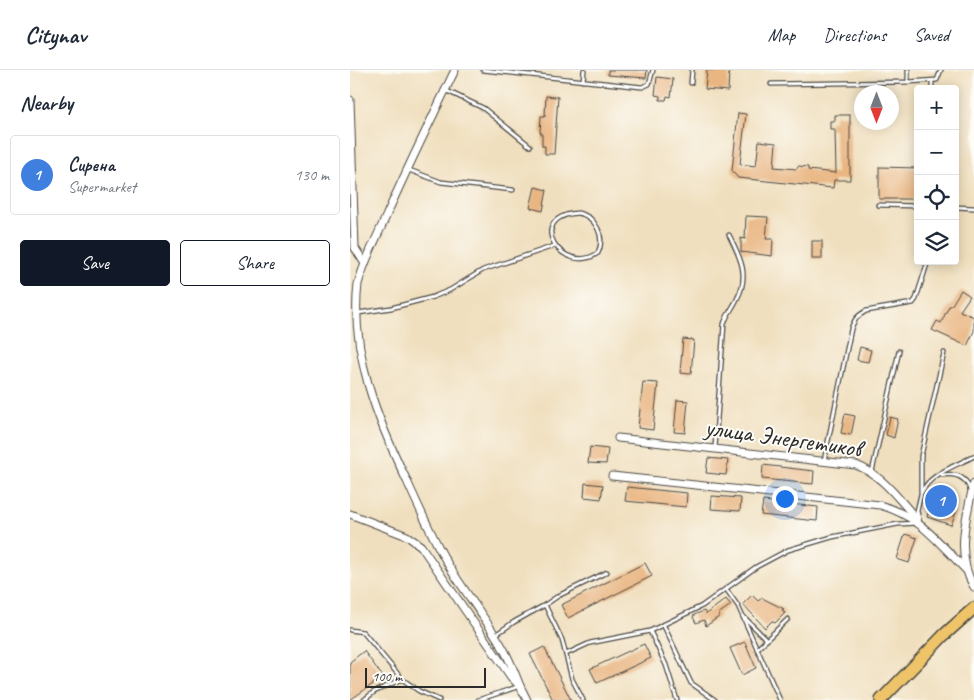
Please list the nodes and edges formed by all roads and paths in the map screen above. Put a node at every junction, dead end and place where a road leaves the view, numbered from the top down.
1 (455, 70) edge
2 (483, 70) edge
3 (584, 70) edge
4 (653, 70) edge
5 (692, 70) edge
6 (908, 70) edge
7 (941, 70) edge
8 (583, 81) junction
9 (932, 81) junction
10 (908, 82) junction
11 (691, 83) dead end
12 (771, 84) dead end
13 (932, 85) edge
14 (445, 90) junction
15 (350, 100) edge
16 (530, 146) dead end
17 (408, 169) junction
18 (513, 190) dead end
19 (878, 205) dead end
20 (914, 206) edge
21 (959, 207) edge
22 (974, 208) edge
23 (729, 235) dead end
24 (352, 245) edge
25 (554, 246) junction
26 (366, 264) junction
27 (927, 265) edge
28 (354, 313) junction
29 (899, 351) dead end
30 (944, 353) dead end
31 (618, 438) dead end
32 (715, 448) junction
33 (974, 456) edge
34 (824, 461) junction
35 (872, 472) junction
36 (612, 476) dead end
37 (936, 476) junction
38 (974, 483) edge
39 (921, 494) junction
40 (970, 498) junction
41 (350, 514) edge
42 (920, 523) junction
43 (966, 570) junction
44 (607, 572) dead end
45 (974, 587) edge
46 (726, 589) junction
47 (545, 605) junction
48 (974, 608) edge
49 (742, 614) junction
50 (788, 619) dead end
51 (663, 624) junction
52 (350, 630) edge
53 (650, 631) junction
54 (494, 635) junction
55 (766, 640) junction
56 (757, 649) junction
57 (566, 654) junction
58 (402, 680) junction
59 (520, 686) junction
60 (364, 700) edge
61 (439, 700) edge
62 (478, 700) edge
63 (527, 700) edge
64 (583, 700) edge
65 (677, 700) edge
66 (715, 700) edge
67 (780, 700) edge
68 (880, 700) edge

1 - 14 street
2 - 8 lane
3 - 8 lane
4 - 8 lane
5 - 11 lane
6 - 10 lane
7 - 9 lane
9 - 10 lane
9 - 13 lane
10 - 12 lane
14 - 16 lane
14 - 17 street
15 - 24 street
17 - 18 lane
17 - 26 street
19 - 20 lane
21 - 22 lane
23 - 32 lane
24 - 26 street
25 - 25 lane
25 - 28 lane
26 - 28 street
27 - 34 lane
28 - 54 street
29 - 35 lane
30 - 39 lane
31 - 32 street, улица Энергетиков
32 - 34 street, улица Энергетиков
33 - 37 lane
34 - 35 street, улица Энергетиков
35 - 42 street, улица Энергетиков
36 - 42 street
37 - 39 lane
37 - 40 lane
38 - 40 street
39 - 42 lane
40 - 43 street
41 - 59 street
42 - 43 street
42 - 46 lane
43 - 45 street
44 - 47 lane
46 - 49 lane
46 - 51 lane
47 - 54 lane
47 - 57 lane
48 - 68 highway
49 - 55 lane
49 - 56 lane
50 - 55 lane
51 - 53 lane
51 - 66 lane
52 - 58 lane
53 - 57 lane
53 - 65 lane
54 - 59 street
55 - 56 lane
56 - 67 lane
57 - 64 lane
58 - 60 lane
58 - 61 lane
59 - 62 lane
59 - 63 street

